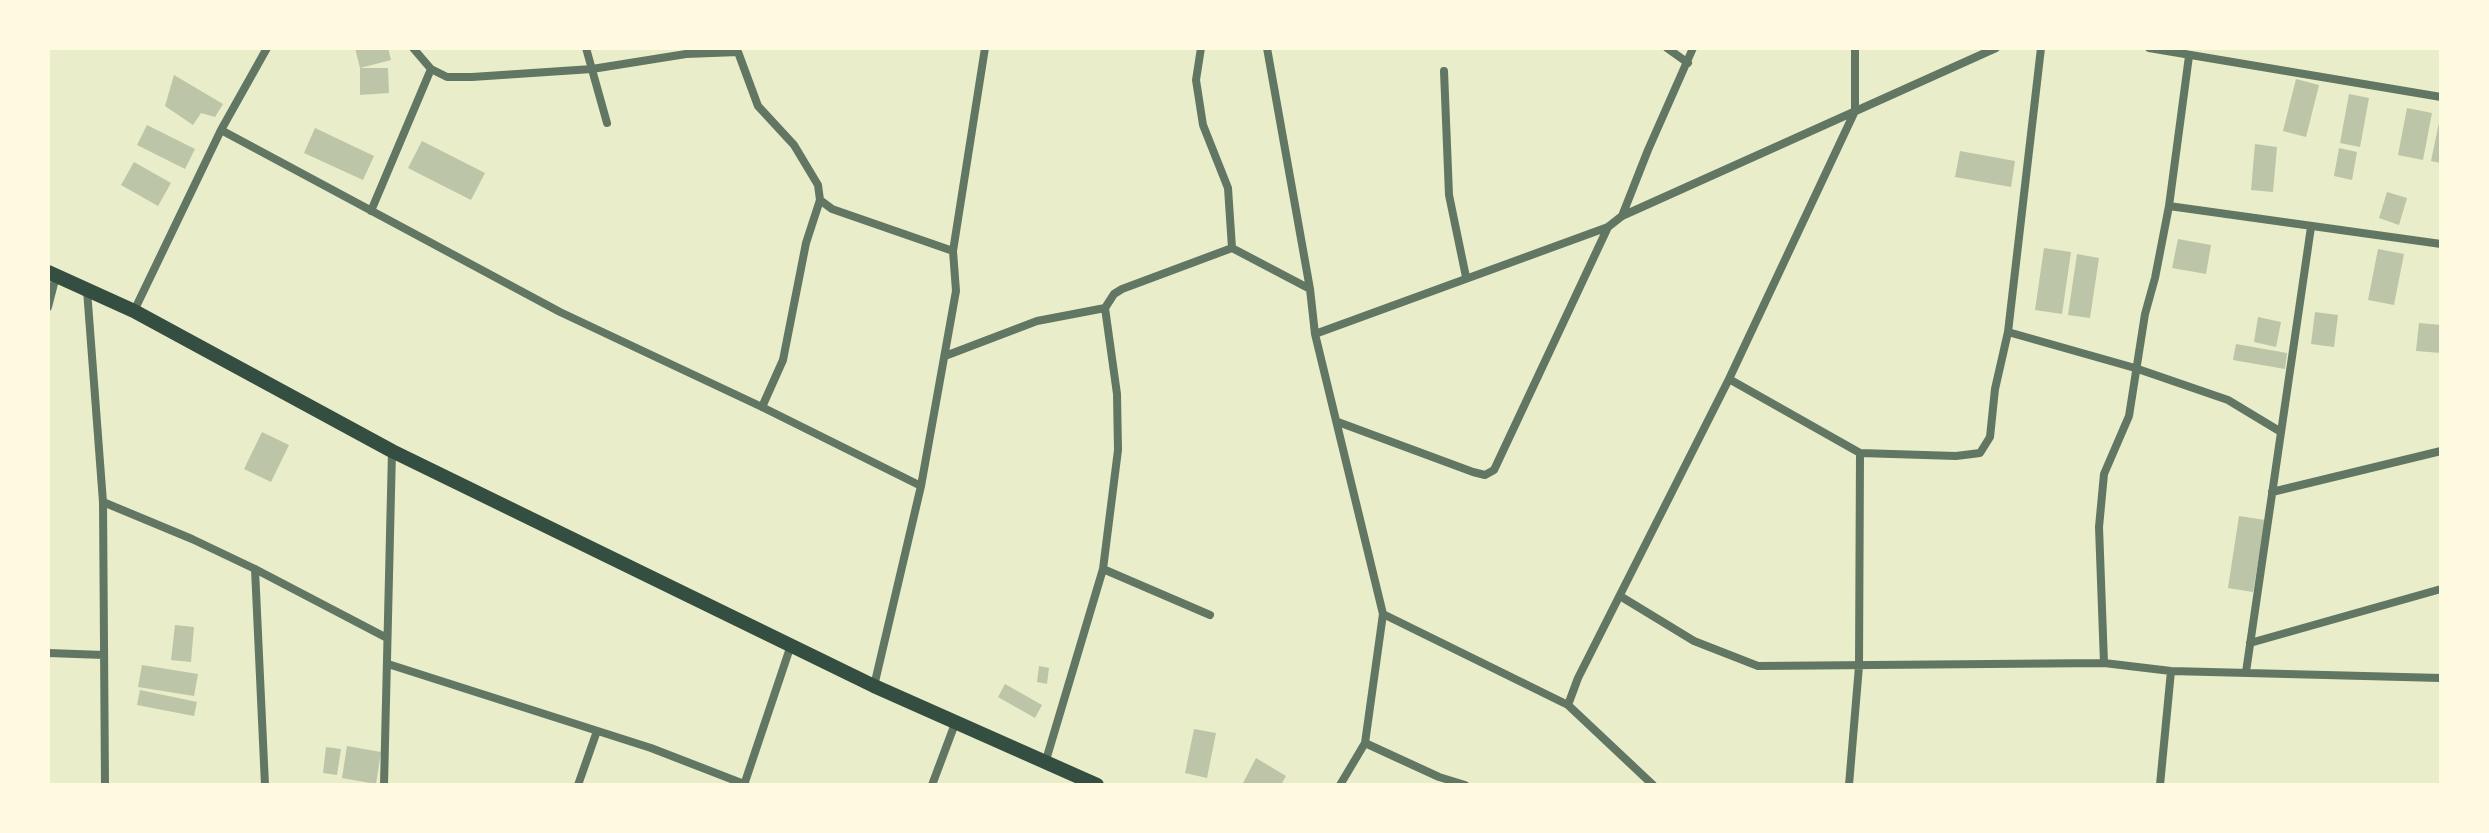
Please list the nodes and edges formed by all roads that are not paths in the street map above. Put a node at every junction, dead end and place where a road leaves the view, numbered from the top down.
1 (267, 48) edge
2 (413, 48) edge
3 (586, 48) edge
4 (985, 48) edge
5 (1201, 48) edge
6 (1267, 48) edge
7 (1667, 48) edge
8 (1693, 48) edge
9 (1855, 48) edge
10 (1996, 48) edge
11 (2041, 48) edge
12 (2149, 48) edge
13 (738, 50) edge
14 (2189, 56) junction
15 (1688, 63) junction
16 (431, 69) junction
17 (592, 69) junction
18 (1444, 71) dead end
19 (2441, 97) edge
20 (1855, 111) junction
21 (607, 123) dead end
22 (221, 130) junction
23 (820, 200) junction
24 (2169, 206) junction
25 (371, 211) junction
26 (1622, 216) junction
27 (1608, 227) junction
28 (2311, 227) junction
29 (2441, 244) edge
30 (1232, 248) junction
31 (953, 251) junction
32 (52, 274) edge
33 (1466, 277) junction
34 (1310, 289) junction
35 (87, 290) junction
36 (48, 307) edge
37 (1105, 308) junction
38 (134, 311) junction
39 (2008, 332) junction
40 (1315, 334) junction
41 (945, 356) junction
42 (2135, 368) junction
43 (1729, 379) junction
44 (762, 407) junction
45 (1338, 422) junction
46 (2281, 432) junction
47 (392, 451) junction
48 (2441, 451) edge
49 (1860, 453) junction
50 (921, 486) junction
51 (2272, 492) junction
52 (103, 502) junction
53 (255, 569) junction
54 (1103, 569) junction
55 (2441, 589) edge
56 (1620, 596) junction
57 (1383, 614) junction
58 (1210, 615) dead end
59 (387, 638) junction
60 (2250, 643) junction
61 (791, 645) junction
62 (48, 653) edge
63 (104, 655) junction
64 (2104, 663) junction
65 (388, 664) junction
66 (1859, 666) junction
67 (2171, 671) junction
68 (2246, 672) junction
69 (2441, 678) edge
70 (874, 686) junction
71 (1568, 705) junction
72 (957, 721) junction
73 (597, 731) junction
74 (1365, 743) junction
75 (1046, 760) junction
76 (744, 784) edge
77 (105, 785) edge
78 (265, 785) edge
79 (384, 785) edge
80 (578, 785) edge
81 (932, 785) edge
82 (1097, 785) edge
83 (1340, 785) edge
84 (1465, 785) edge
85 (1653, 785) edge
86 (1849, 785) edge
87 (2160, 785) edge

1 - 22 street
2 - 16 street
3 - 17 street
4 - 31 street
5 - 30 street
6 - 34 street
7 - 15 street
8 - 15 street
9 - 20 street
10 - 20 street
11 - 39 street
12 - 14 street
13 - 17 street
13 - 23 street
14 - 19 street
14 - 24 street
15 - 26 street
16 - 17 street
16 - 25 street
17 - 21 street
18 - 33 street
20 - 26 street
20 - 43 street
22 - 25 street
22 - 38 street
23 - 31 street
23 - 44 street
24 - 28 street
24 - 42 street
25 - 44 street
26 - 27 street
27 - 33 street
27 - 45 street
28 - 29 street
28 - 46 street
30 - 34 street
30 - 37 street
31 - 41 street
32 - 35 main road
32 - 36 street
33 - 40 street
34 - 40 street
35 - 38 main road
35 - 52 street
37 - 41 street
37 - 54 street
38 - 47 main road
39 - 42 street
39 - 49 street
40 - 45 street
41 - 50 street
42 - 46 street
42 - 64 street
43 - 49 street
43 - 56 street
44 - 50 street
45 - 57 street
46 - 51 street
47 - 59 street
47 - 61 main road
48 - 51 street
49 - 66 street
50 - 70 street
51 - 60 street
52 - 53 street
52 - 63 street
53 - 59 street
53 - 78 street
54 - 58 street
54 - 75 street
55 - 60 street
56 - 66 street
56 - 71 street
57 - 71 street
57 - 74 street
59 - 65 street
60 - 68 street
61 - 70 main road
61 - 76 street
62 - 63 street
63 - 77 street
64 - 66 street
64 - 67 street
65 - 73 street
65 - 79 street
66 - 86 street
67 - 68 street
67 - 87 street
68 - 69 street
70 - 72 main road
71 - 85 street
72 - 75 main road
72 - 81 street
73 - 76 street
73 - 80 street
74 - 83 street
74 - 84 street
75 - 82 main road

